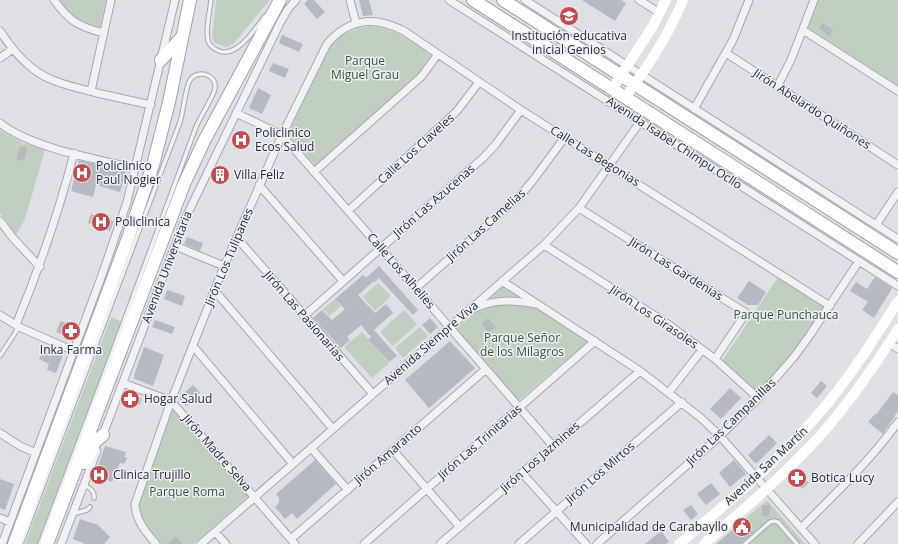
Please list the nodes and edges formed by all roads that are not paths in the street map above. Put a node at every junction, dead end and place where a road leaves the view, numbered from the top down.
1 (54, 0) edge
2 (111, 0) edge
3 (175, 0) edge
4 (190, 0) edge
5 (212, 0) edge
6 (280, 0) edge
7 (296, 0) edge
8 (350, 0) edge
9 (449, 0) edge
10 (473, 0) edge
11 (502, 0) edge
12 (525, 0) edge
13 (639, 0) edge
14 (666, 0) edge
15 (682, 0) edge
16 (749, 0) edge
17 (814, 0) edge
18 (660, 13) junction
19 (356, 23) junction
20 (803, 30) junction
21 (0, 31) edge
22 (104, 33) junction
23 (182, 38) junction
24 (12, 49) junction
25 (726, 53) junction
26 (438, 54) junction
27 (0, 58) edge
28 (161, 60) junction
29 (624, 71) junction
30 (638, 80) junction
31 (479, 82) junction
32 (777, 87) junction
33 (91, 91) junction
34 (898, 91) edge
35 (608, 94) junction
36 (625, 98) junction
37 (151, 105) junction
38 (618, 108) junction
39 (694, 108) junction
40 (521, 110) junction
41 (236, 113) junction
42 (640, 122) junction
43 (0, 123) edge
44 (282, 135) junction
45 (565, 137) junction
46 (74, 153) junction
47 (898, 165) edge
48 (610, 166) junction
49 (135, 168) junction
50 (314, 172) junction
51 (259, 185) junction
52 (898, 192) edge
53 (579, 208) junction
54 (348, 211) junction
55 (0, 221) edge
56 (876, 225) junction
57 (236, 238) junction
58 (898, 239) edge
59 (544, 245) junction
60 (175, 246) junction
61 (380, 248) junction
62 (898, 253) edge
63 (859, 261) junction
64 (224, 266) junction
65 (40, 267) junction
66 (898, 272) edge
67 (502, 281) junction
68 (342, 282) junction
69 (898, 286) edge
70 (416, 288) junction
71 (215, 291) junction
72 (898, 301) edge
73 (538, 304) junction
74 (830, 306) junction
75 (469, 310) junction
76 (0, 315) edge
77 (304, 316) junction
78 (18, 326) junction
79 (450, 327) junction
80 (898, 329) edge
81 (595, 341) junction
82 (193, 346) junction
83 (894, 346) edge
84 (702, 350) junction
85 (74, 351) junction
86 (0, 356) edge
87 (715, 360) junction
88 (486, 369) junction
89 (640, 370) junction
90 (123, 383) junction
91 (669, 392) junction
92 (372, 394) junction
93 (758, 398) junction
94 (171, 401) junction
95 (682, 402) junction
96 (519, 408) junction
97 (898, 422) edge
98 (333, 429) junction
99 (0, 433) edge
100 (103, 435) junction
101 (720, 436) junction
102 (553, 446) junction
103 (311, 448) junction
104 (393, 450) junction
105 (36, 453) junction
106 (293, 464) junction
107 (522, 473) junction
108 (756, 478) junction
109 (84, 484) junction
110 (68, 489) junction
111 (427, 489) junction
112 (348, 490) junction
113 (767, 490) junction
114 (255, 497) junction
115 (94, 498) dead end
116 (898, 502) edge
117 (90, 507) dead end
118 (556, 511) junction
119 (73, 514) junction
120 (0, 518) edge
121 (10, 522) junction
122 (460, 527) junction
123 (801, 528) junction
124 (215, 532) junction
125 (293, 541) edge
126 (16, 543) edge
127 (600, 543) edge
128 (2, 544) edge
129 (40, 544) edge
130 (47, 544) edge
131 (62, 544) edge
132 (156, 544) edge
133 (201, 544) edge
134 (226, 544) edge
135 (364, 544) edge
136 (440, 544) edge
137 (519, 544) edge
138 (586, 544) edge
139 (679, 544) edge
140 (704, 544) edge
141 (745, 544) edge
142 (797, 544) edge
143 (815, 544) edge
144 (858, 544) edge

1 - 22 street
2 - 22 street
3 - 28 street
4 - 23 main road
5 - 6 lane
6 - 110 main road, Avenida Universitaria
7 - 41 street, Avenida Universitaria
8 - 19 street
9 - 35 street, Avenida Isabel Chimpu Ocllo
10 - 35 main road, Avenida Isabel Chimpu Ocllo
11 - 29 main road
12 - 29 street
13 - 18 street
14 - 18 main road
15 - 30 main road
16 - 25 street
17 - 20 street
18 - 29 main road
19 - 26 street, Calle Las Begonias
19 - 44 street, Jirón Los Tulipanes
20 - 32 street
20 - 34 street
21 - 24 street
22 - 33 street
23 - 28 main road
23 - 126 main road
24 - 27 street
24 - 33 street
25 - 32 street, Jirón Abelardo Quiñones
25 - 39 street
26 - 31 street, Calle Las Begonias
26 - 50 street
28 - 37 street
29 - 30 main road
29 - 35 main road
30 - 36 main road
30 - 39 street
30 - 62 main road
31 - 40 street, Calle Las Begonias
31 - 54 street, Calle Los Claveles
32 - 47 street, Jirón Abelardo Quiñones
33 - 37 street
35 - 36 main road, Avenida Isabel Chimpu Ocllo
35 - 38 street, Avenida Isabel Chimpu Ocllo
36 - 38 street
36 - 66 main road, Avenida Isabel Chimpu Ocllo
37 - 49 street
38 - 42 street, Avenida Isabel Chimpu Ocllo
39 - 56 street
40 - 45 street, Calle Las Begonias
40 - 61 street, Jirón Las Azucenas
41 - 44 street, Calle Los Alhelíes
41 - 60 street, Avenida Universitaria
42 - 48 street, Avenida Siempre Viva
42 - 63 street, Avenida Isabel Chimpu Ocllo
43 - 46 street
44 - 50 street, Calle Los Alhelíes
44 - 51 street, Jirón Los Tulipanes
45 - 48 street, Calle Las Begonias
45 - 70 street, Jirón Las Camelias
46 - 49 street
46 - 65 street
48 - 53 street, Avenida Siempre Viva
48 - 74 street, Calle Las Begonias
49 - 85 street
50 - 54 street, Calle Los Alhelíes
51 - 57 street, Jirón Los Tulipanes
51 - 68 street
52 - 56 street
53 - 59 street, Avenida Siempre Viva
53 - 87 street, Jirón Las Gardenias
54 - 61 street, Calle Los Alhelíes
55 - 65 street
56 - 58 street
57 - 64 street, Jirón Los Tulipanes
57 - 77 street, Jirón Las Pasionarias
59 - 67 street, Avenida Siempre Viva
59 - 84 street, Jirón Los Girasoles
60 - 64 street
60 - 90 street, Avenida Universitaria
61 - 68 street, Jirón Las Azucenas
61 - 70 street, Calle Los Alhelíes
63 - 69 street, Avenida Isabel Chimpu Ocllo
63 - 74 street, Jirón Las Campanillas
64 - 71 street, Jirón Los Tulipanes
65 - 78 street
67 - 73 street
67 - 75 street, Avenida Siempre Viva
68 - 77 street, Jirón Las Azucenas
70 - 79 street, Calle Los Alhelíes
71 - 82 street, Jirón Los Tulipanes
71 - 98 street
72 - 108 main road, Avenida San Martín
73 - 75 street
73 - 81 street
74 - 93 street, Jirón Las Campanillas
75 - 79 street, Avenida Siempre Viva
76 - 78 street
77 - 92 street, Jirón Las Pasionarias
78 - 85 street
78 - 86 lane
79 - 88 street, Calle Los Alhelíes
79 - 92 street, Avenida Siempre Viva
80 - 83 main road, Avenida San Martín
81 - 89 street
81 - 96 street, Jirón Las Trinitarias
82 - 94 street, Jirón Los Tulipanes
82 - 106 street
83 - 113 main road, Avenida San Martín
84 - 87 street, Jirón Los Girasoles
84 - 91 street
85 - 105 street
87 - 93 street, Jirón Los Girasoles
88 - 96 street, Calle Los Alhelíes
88 - 104 street, Jirón Amaranto
89 - 91 street
89 - 102 street, Jirón Los Jazmines
90 - 94 street, Jirón Madre Selva
90 - 100 street, Avenida Universitaria
91 - 95 street
92 - 98 street, Avenida Siempre Viva
93 - 101 street, Jirón Las Campanillas
94 - 114 street, Jirón Madre Selva
94 - 132 street, Jirón Los Tulipanes
95 - 101 street
95 - 118 street, Jirón Los Mirtos
96 - 102 street, Calle Los Alhelíes
96 - 111 street, Jirón Las Trinitarias
97 - 123 street
98 - 103 street, Avenida Siempre Viva
99 - 105 street
100 - 109 street, Avenida Universitaria
100 - 110 main road
101 - 108 street
101 - 127 street, Jirón Las Campanillas
102 - 107 street, Jirón Los Jazmines
103 - 106 street, Avenida Siempre Viva
103 - 112 street
104 - 111 street
104 - 112 street, Jirón Amaranto
105 - 121 street
106 - 114 street, Avenida Siempre Viva
107 - 118 street
107 - 122 street, Jirón Los Jazmines
108 - 113 street
108 - 139 main road, Avenida San Martín
109 - 115 lane
109 - 119 street, Avenida Universitaria
110 - 130 main road, Avenida Universitaria
111 - 122 street
111 - 135 street, Jirón Las Trinitarias
112 - 125 street, Jirón Amaranto
113 - 123 street
113 - 140 main road, Avenida San Martín
114 - 124 street, Avenida Siempre Viva
114 - 125 street, Jirón Madre Selva
116 - 144 street
117 - 119 lane
118 - 137 street, Jirón Los Mirtos
118 - 138 street
119 - 131 street, Avenida Universitaria
120 - 121 street
121 - 128 street
122 - 136 street, Jirón Los Jazmines
123 - 143 street
124 - 133 street, Avenida Siempre Viva
124 - 134 street
126 - 129 lane
141 - 142 lane

